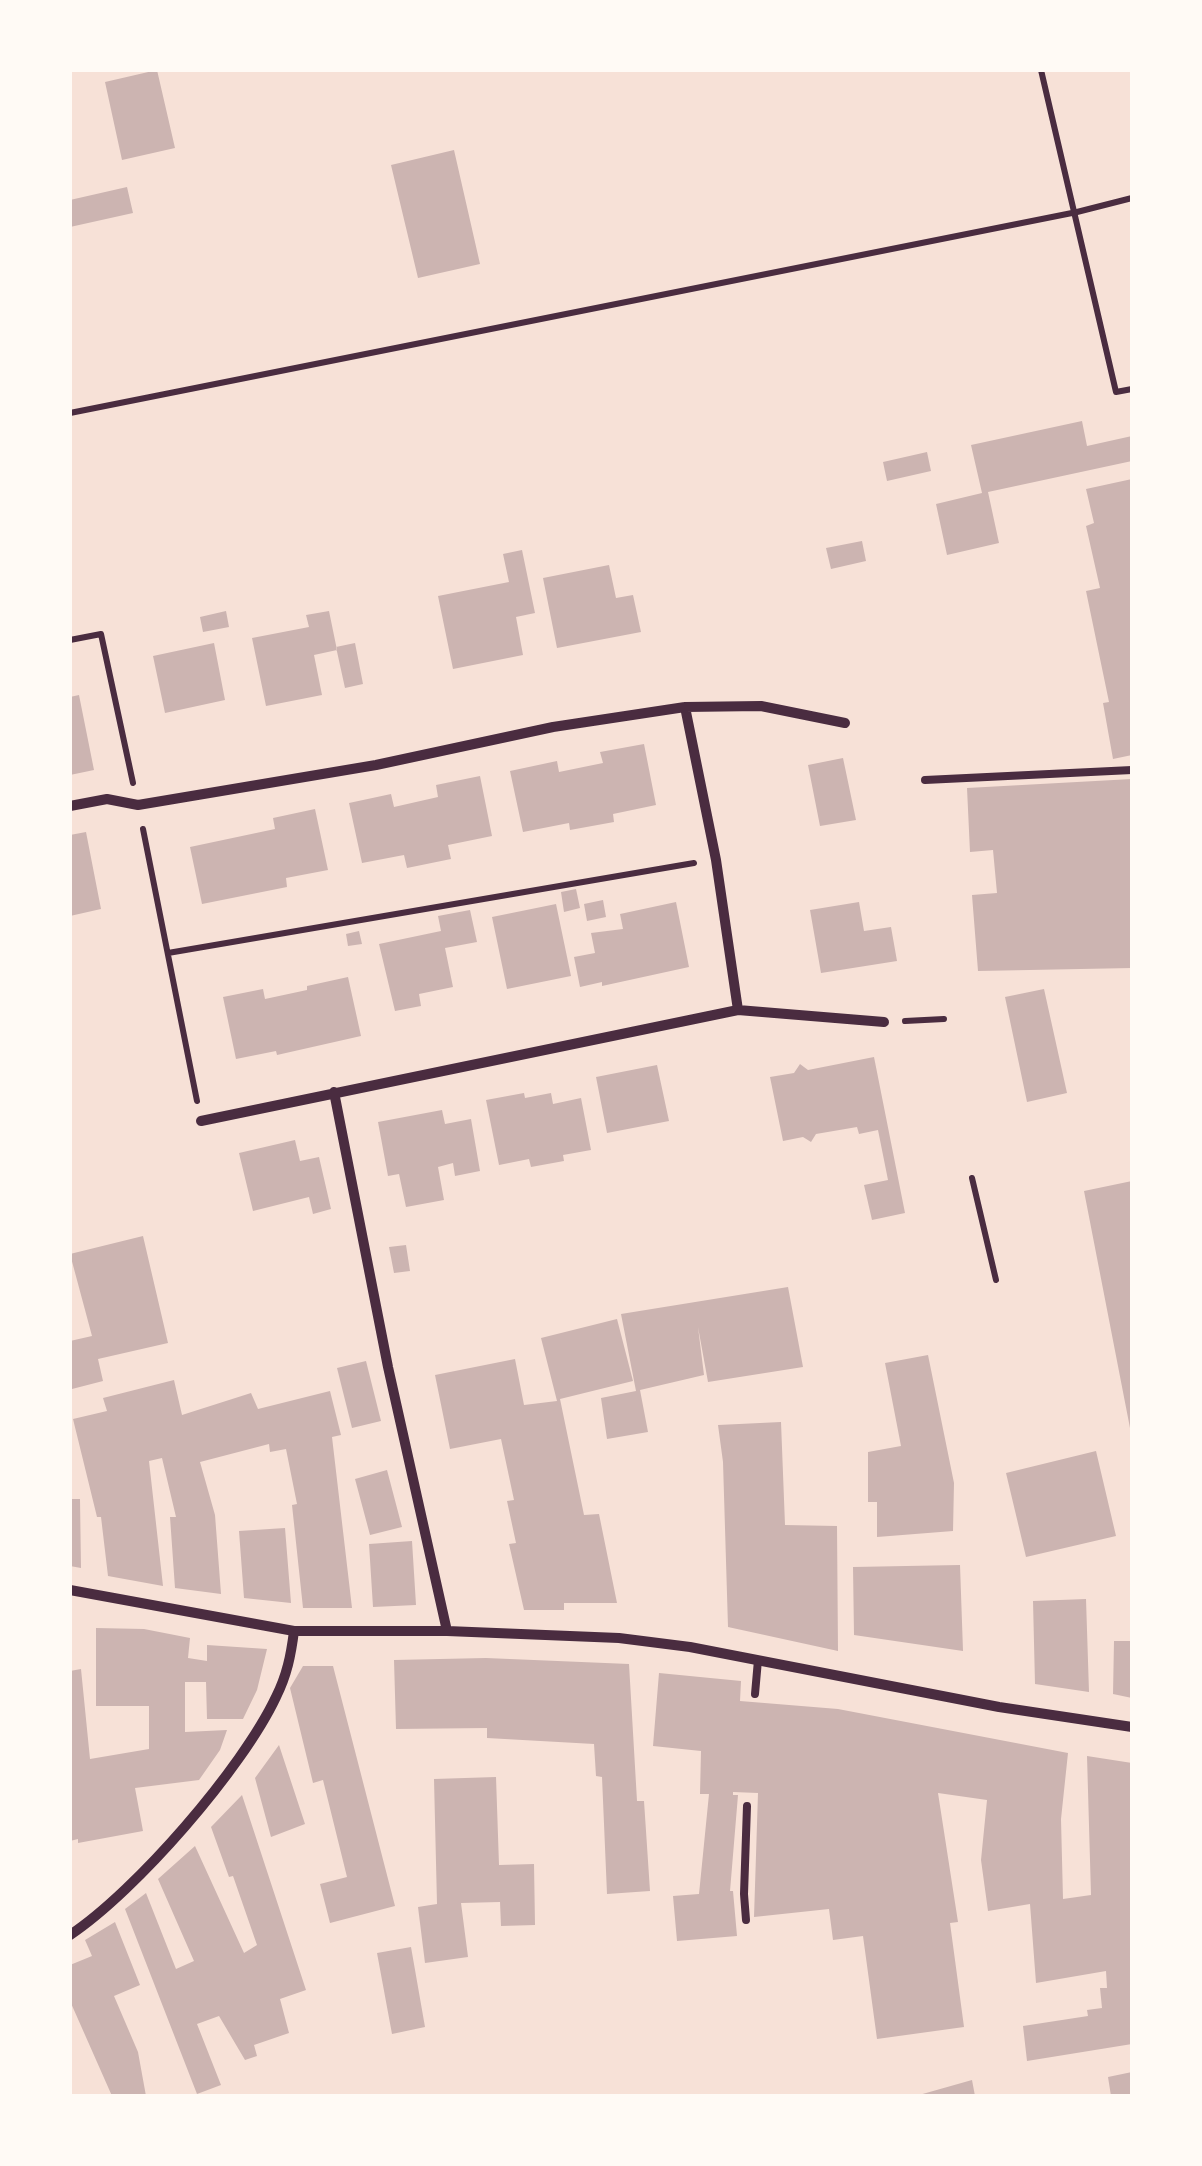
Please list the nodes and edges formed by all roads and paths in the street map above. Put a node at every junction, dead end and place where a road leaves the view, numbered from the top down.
1 (1042, 70) edge
2 (1132, 198) edge
3 (1077, 212) junction
4 (1132, 389) edge
5 (70, 412) edge
6 (70, 640) edge
7 (685, 707) junction
8 (845, 723) dead end
9 (1132, 770) edge
10 (925, 780) dead end
11 (138, 805) junction
12 (70, 806) edge
13 (716, 860) junction
14 (168, 953) junction
15 (738, 1010) junction
16 (944, 1019) dead end
17 (884, 1022) joint
18 (334, 1092) junction
19 (201, 1121) joint
20 (972, 1178) dead end
21 (996, 1280) dead end
22 (70, 1590) edge
23 (294, 1631) junction
24 (447, 1632) junction
25 (758, 1660) junction
26 (754, 1694) dead end
27 (1132, 1726) edge
28 (747, 1806) dead end
29 (746, 1920) dead end
30 (70, 1934) edge

1 - 3 path
2 - 3 path
3 - 4 path
3 - 5 path
6 - 11 path
7 - 8 street
7 - 11 street
7 - 13 street
9 - 10 lane
11 - 12 street
11 - 14 path
13 - 14 path
13 - 15 street
14 - 19 path
15 - 17 street
15 - 18 street
16 - 17 path
18 - 19 street
18 - 24 street
20 - 21 path
22 - 23 street
23 - 24 street
23 - 30 street
24 - 25 street
25 - 26 lane
25 - 27 street
28 - 29 lane

